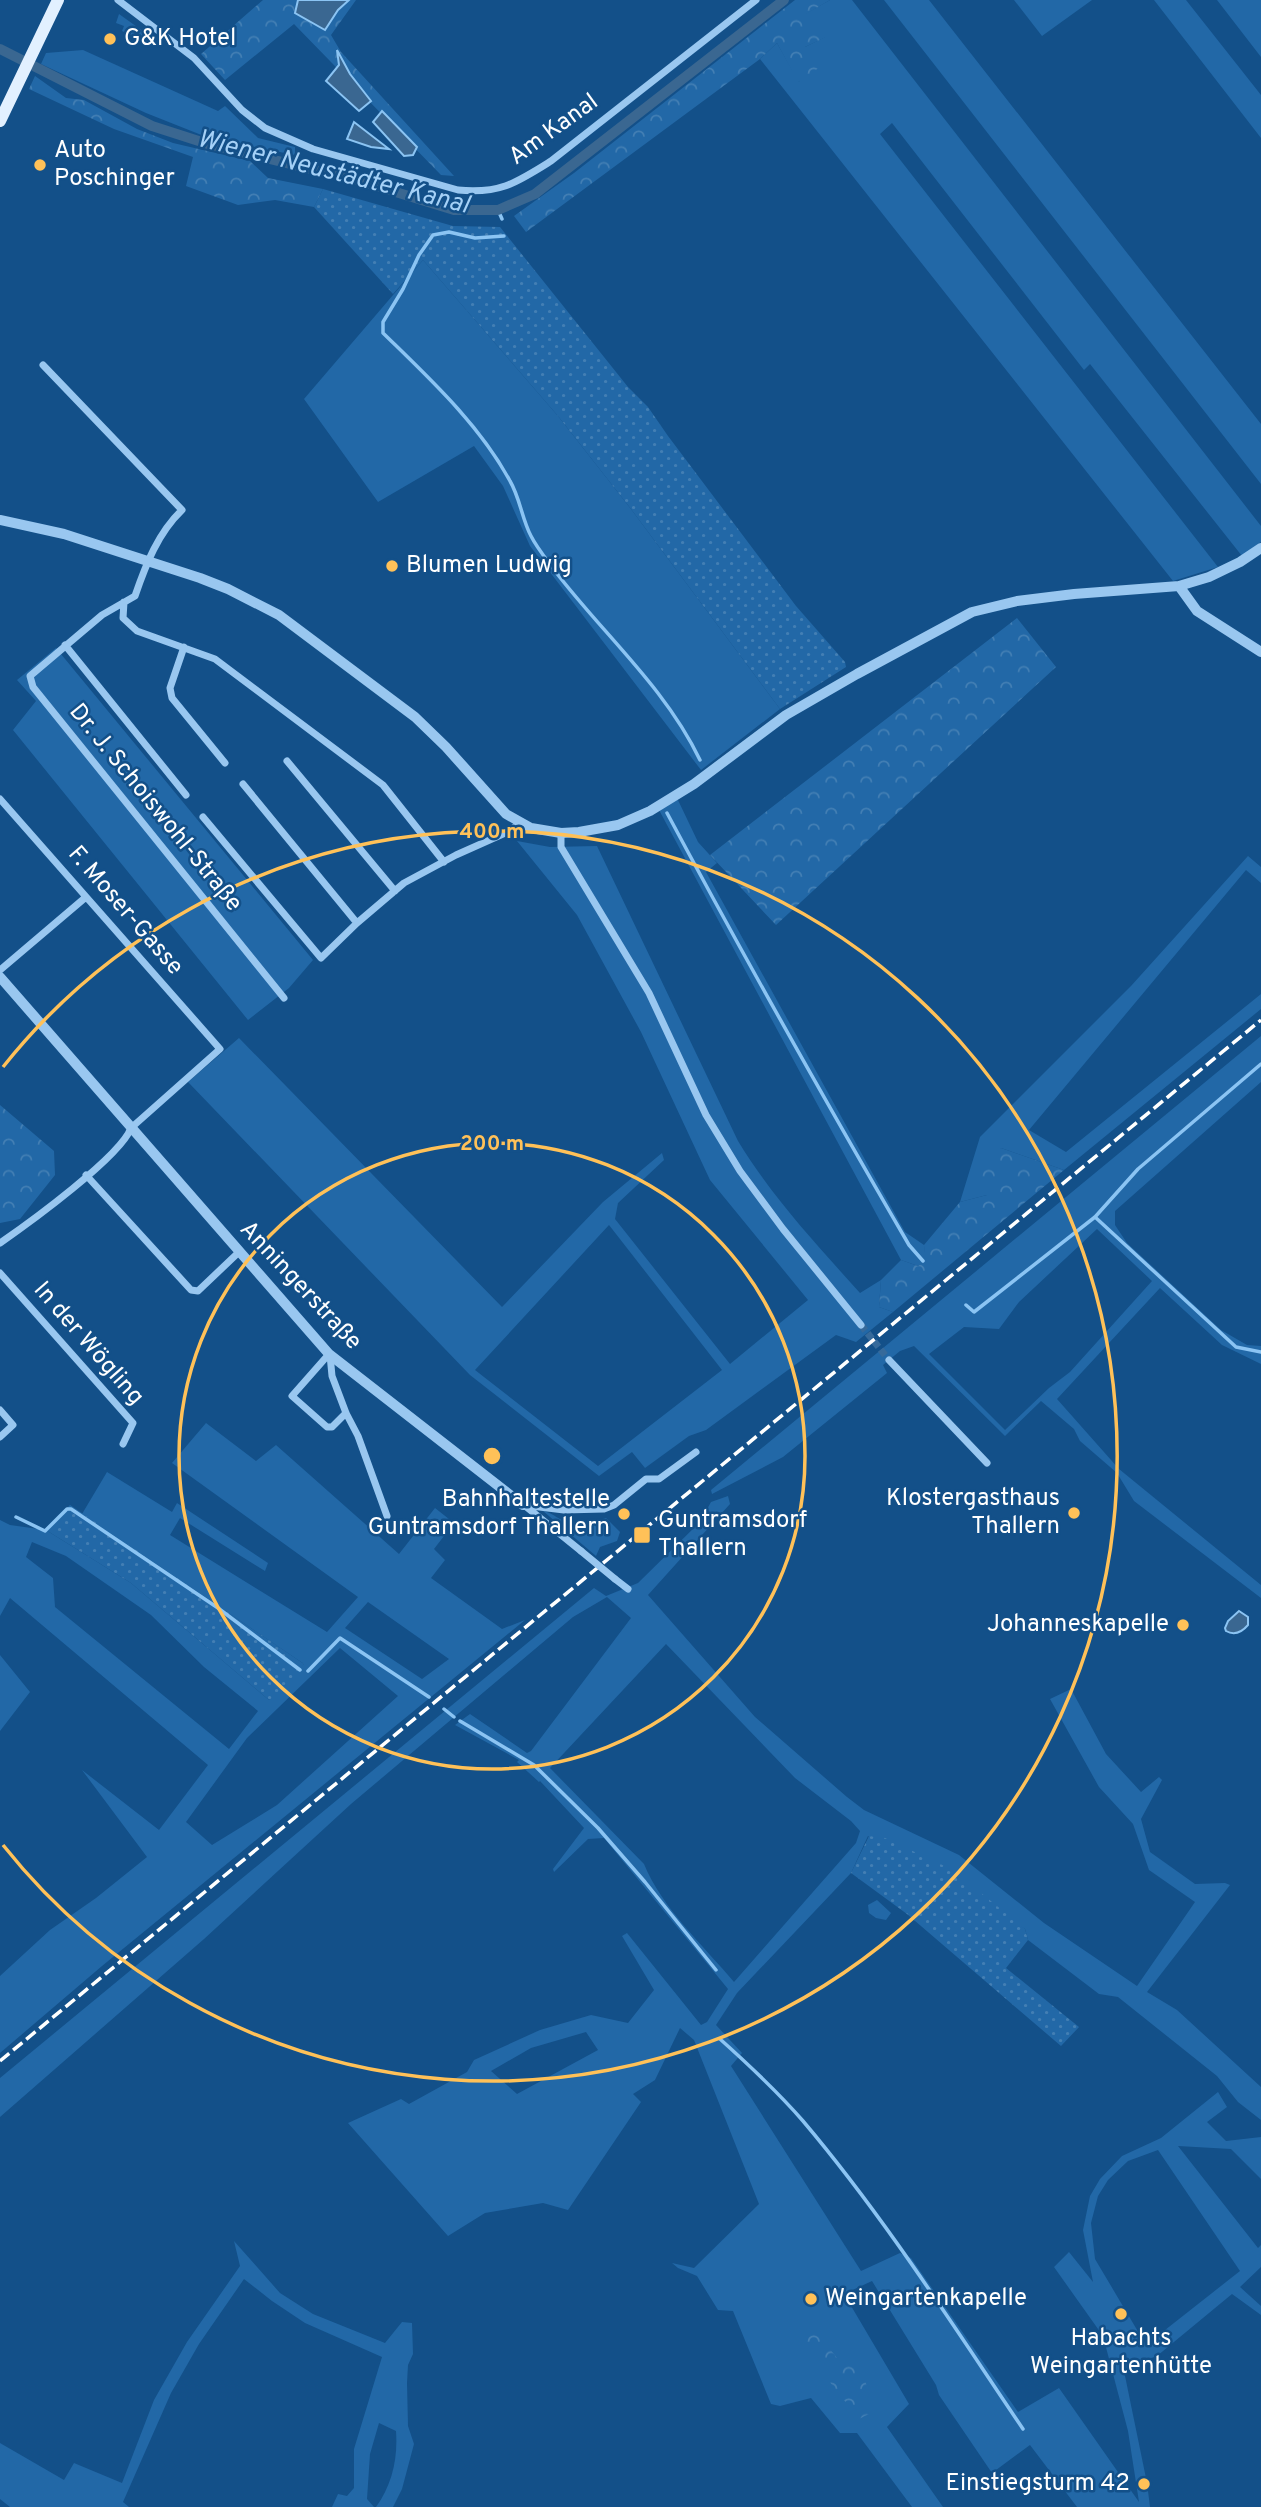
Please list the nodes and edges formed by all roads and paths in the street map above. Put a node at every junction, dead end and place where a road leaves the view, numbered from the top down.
1 (58, 0) edge
2 (118, 0) edge
3 (755, 0) edge
4 (1, 114) edge
5 (43, 365) dead end
6 (0, 520) edge
7 (1261, 548) edge
8 (147, 561) junction
9 (1179, 586) junction
10 (124, 602) junction
11 (65, 645) junction
12 (184, 647) junction
13 (1261, 652) edge
14 (287, 761) dead end
15 (225, 763) dead end
16 (243, 784) dead end
17 (186, 795) dead end
18 (0, 799) edge
19 (203, 817) dead end
20 (519, 823) junction
21 (561, 833) junction
22 (444, 862) junction
23 (395, 891) junction
24 (86, 897) junction
25 (357, 923) junction
26 (0, 970) edge
27 (0, 977) edge
28 (284, 998) dead end
29 (131, 1128) junction
30 (86, 1175) junction
31 (0, 1243) edge
32 (239, 1252) junction
33 (0, 1273) edge
34 (861, 1325) tunnel mouth
35 (330, 1354) junction
36 (889, 1360) tunnel mouth
37 (0, 1410) edge
38 (346, 1413) junction
39 (0, 1437) edge
40 (123, 1444) dead end
41 (696, 1452) dead end
42 (987, 1463) dead end
43 (523, 1505) junction
44 (387, 1516) dead end
45 (628, 1589) dead end

1 - 4 main road
2 - 3 street, Am Kanal
5 - 8 street, Dr. J. Schoiswohl-Straße
6 - 8 street
7 - 9 street
8 - 10 street, Dr. J. Schoiswohl-Straße
8 - 20 street
9 - 13 street
9 - 21 street
10 - 11 street, Dr. J. Schoiswohl-Straße
10 - 12 street
11 - 17 street, Dr. J. Schoiswohl-Straße
11 - 28 street, Dr. J. Schoiswohl-Straße
12 - 15 street
12 - 22 street
14 - 23 street
16 - 25 street
18 - 24 street, F. Moser-Gasse
19 - 25 street, Dr. J. Schoiswohl-Straße
20 - 21 street
20 - 22 street, Dr. J. Schoiswohl-Straße
21 - 34 street
22 - 23 street, Dr. J. Schoiswohl-Straße
23 - 25 street, Dr. J. Schoiswohl-Straße
24 - 26 street
24 - 29 street, F. Moser-Gasse
27 - 29 street, Anningerstraße
29 - 30 street
29 - 32 street, Anningerstraße
30 - 31 street
30 - 32 street
32 - 35 street, Anningerstraße
33 - 40 street, In der Wögling
35 - 38 street
35 - 38 street
35 - 43 street, Anningerstraße
36 - 42 street
37 - 39 street
38 - 44 street
41 - 43 street
43 - 45 street, Anningerstraße, bridge

